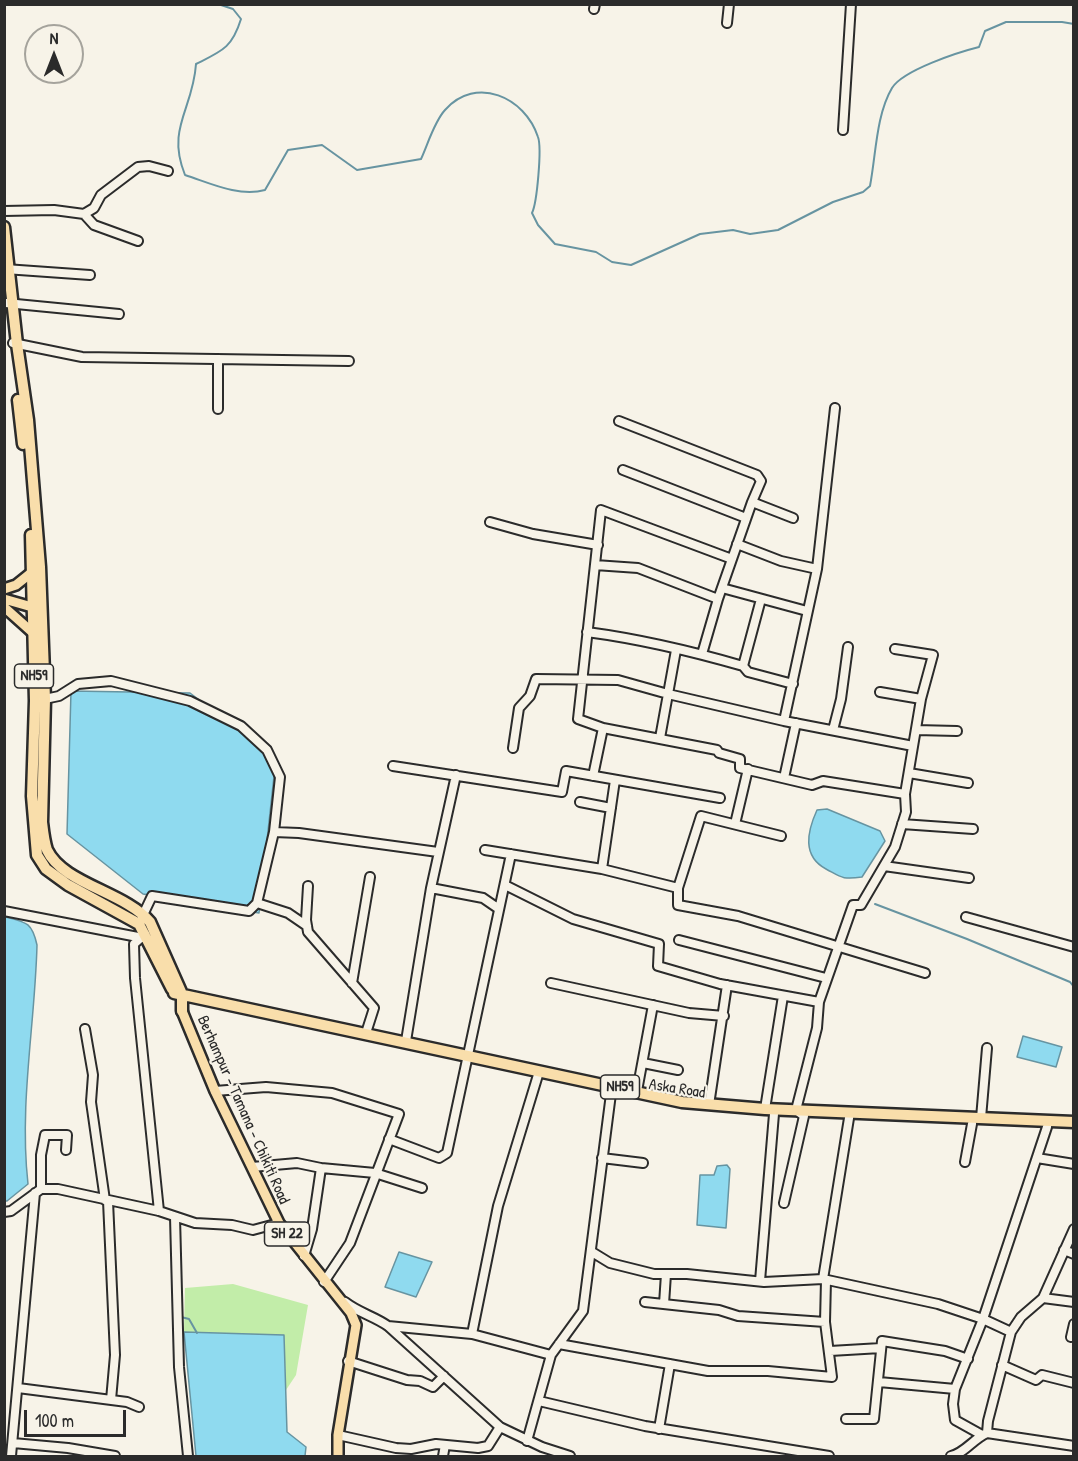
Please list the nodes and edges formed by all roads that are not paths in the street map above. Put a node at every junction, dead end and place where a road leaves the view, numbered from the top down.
1 (729, 4) edge
2 (851, 4) edge
3 (727, 23) dead end
4 (843, 130) dead end
5 (168, 171) dead end
6 (4, 211) edge
7 (84, 214) junction
8 (4, 227) edge
9 (138, 241) dead end
10 (7, 269) edge
11 (90, 275) dead end
12 (4, 289) edge
13 (9, 303) edge
14 (119, 315) dead end
15 (14, 343) junction
16 (218, 359) junction
17 (349, 361) dead end
18 (835, 408) dead end
19 (218, 409) dead end
20 (619, 421) dead end
21 (623, 471) dead end
22 (752, 502) junction
23 (746, 518) junction
24 (793, 518) dead end
25 (490, 522) dead end
26 (737, 544) junction
27 (598, 545) junction
28 (732, 559) junction
29 (595, 565) junction
30 (817, 569) junction
31 (31, 573) junction
32 (722, 588) junction
33 (4, 591) edge
34 (4, 599) edge
35 (718, 599) junction
36 (761, 599) junction
37 (36, 605) junction
38 (4, 607) edge
39 (807, 611) junction
40 (32, 632) junction
41 (587, 632) junction
42 (848, 647) dead end
43 (676, 650) junction
44 (895, 650) dead end
45 (702, 654) junction
46 (743, 666) junction
47 (582, 680) junction
48 (793, 684) junction
49 (880, 692) dead end
50 (668, 694) junction
51 (921, 699) junction
52 (40, 700) junction
53 (784, 721) junction
54 (796, 723) junction
55 (603, 728) junction
56 (916, 729) junction
57 (833, 730) junction
58 (957, 731) dead end
59 (660, 738) junction
60 (913, 746) junction
61 (513, 748) dead end
62 (393, 766) dead end
63 (748, 769) junction
64 (909, 773) junction
65 (456, 776) junction
66 (593, 776) junction
67 (784, 778) junction
68 (615, 780) junction
69 (968, 783) dead end
70 (906, 794) junction
71 (720, 798) dead end
72 (580, 802) dead end
73 (611, 808) junction
74 (735, 824) junction
75 (902, 824) junction
76 (972, 830) dead end
77 (274, 832) junction
78 (781, 836) dead end
79 (485, 850) dead end
80 (438, 852) junction
81 (512, 854) junction
82 (884, 866) junction
83 (602, 869) junction
84 (370, 877) dead end
85 (969, 878) dead end
86 (505, 885) junction
87 (308, 886) dead end
88 (432, 888) junction
89 (678, 888) junction
90 (257, 903) junction
91 (500, 909) junction
92 (4, 911) edge
93 (966, 917) dead end
94 (307, 926) junction
95 (143, 930) junction
96 (679, 940) dead end
97 (837, 946) junction
98 (1074, 947) edge
99 (925, 973) dead end
100 (826, 978) junction
101 (352, 983) junction
102 (551, 983) dead end
103 (728, 985) junction
104 (783, 996) junction
105 (180, 1000) junction
106 (819, 1002) junction
107 (653, 1005) junction
108 (724, 1016) junction
109 (85, 1029) dead end
110 (366, 1033) junction
111 (406, 1041) junction
112 (987, 1048) dead end
113 (467, 1058) junction
114 (643, 1064) junction
115 (678, 1070) dead end
116 (538, 1075) junction
117 (611, 1089) junction
118 (215, 1091) junction
119 (637, 1091) junction
120 (709, 1105) junction
121 (769, 1112) junction
122 (800, 1113) junction
123 (850, 1115) junction
124 (976, 1121) junction
125 (1074, 1122) edge
126 (1048, 1124) junction
127 (1074, 1128) edge
128 (389, 1139) junction
129 (66, 1150) dead end
130 (602, 1158) junction
131 (1037, 1158) junction
132 (965, 1162) dead end
133 (643, 1163) dead end
134 (1074, 1164) edge
135 (252, 1167) junction
136 (321, 1168) junction
137 (375, 1173) junction
138 (422, 1188) dead end
139 (38, 1191) junction
140 (106, 1200) junction
141 (784, 1203) dead end
142 (159, 1211) junction
143 (4, 1212) edge
144 (175, 1217) junction
145 (279, 1224) junction
146 (1074, 1229) edge
147 (1064, 1250) junction
148 (592, 1252) junction
149 (1074, 1254) edge
150 (304, 1256) junction
151 (666, 1274) junction
152 (824, 1280) junction
153 (760, 1281) junction
154 (324, 1282) junction
155 (1043, 1298) junction
156 (344, 1301) junction
157 (645, 1302) dead end
158 (1074, 1302) edge
159 (664, 1304) junction
160 (983, 1319) junction
161 (825, 1322) junction
162 (1074, 1324) edge
163 (388, 1326) junction
164 (1011, 1332) junction
165 (472, 1334) junction
166 (1071, 1337) dead end
167 (559, 1344) junction
168 (881, 1348) junction
169 (830, 1351) junction
170 (551, 1355) junction
171 (968, 1359) junction
172 (348, 1361) junction
173 (670, 1364) junction
174 (1002, 1365) junction
175 (444, 1376) junction
176 (879, 1382) junction
177 (1074, 1383) edge
178 (18, 1388) junction
179 (956, 1389) junction
180 (111, 1400) junction
181 (539, 1401) junction
182 (139, 1407) dead end
183 (846, 1419) dead end
184 (500, 1427) junction
185 (659, 1428) junction
186 (985, 1434) junction
187 (338, 1435) junction
188 (527, 1441) junction
189 (13, 1443) junction
190 (445, 1444) junction
191 (1074, 1446) edge
192 (545, 1453) edge
193 (11, 1456) edge
194 (115, 1456) edge
195 (188, 1456) edge
196 (338, 1456) edge
197 (443, 1456) edge
198 (570, 1456) edge
199 (829, 1456) edge
200 (951, 1456) edge

1 - 3 street
2 - 4 street
5 - 7 street
6 - 7 street
7 - 9 street
8 - 10 highway, NH59
10 - 11 street
10 - 13 highway, NH59
12 - 13 highway, NH59
13 - 14 street
13 - 15 highway, NH59
15 - 16 street
15 - 31 highway, NH59
15 - 37 highway, NH59
16 - 17 street
16 - 19 street
18 - 30 street
20 - 22 street
21 - 23 street
22 - 23 street
22 - 24 street
23 - 26 street
25 - 27 street
26 - 28 street
26 - 30 street
27 - 28 street
27 - 29 street
28 - 32 street
29 - 35 street
29 - 41 street
30 - 39 street
31 - 33 main road
31 - 37 highway, NH59
32 - 35 street
32 - 36 street
33 - 37 main road
34 - 37 main road
35 - 45 street
36 - 39 street
36 - 46 street
37 - 40 highway, NH59
37 - 52 highway, NH59
38 - 40 main road
39 - 48 street
40 - 52 highway, NH59
41 - 43 street
41 - 47 street
42 - 57 street
43 - 45 street
43 - 50 street
44 - 51 street
45 - 46 street
46 - 48 street
47 - 50 street
47 - 55 street
47 - 61 street
48 - 53 street
49 - 51 street
50 - 53 street
50 - 59 street
51 - 56 street
52 - 77 street
52 - 95 highway, NH59
53 - 54 street
54 - 57 street
54 - 67 street
55 - 59 street
55 - 66 street
56 - 58 street
56 - 60 street
57 - 60 street
59 - 63 street
60 - 64 street
62 - 65 street
63 - 67 street
63 - 74 street
64 - 69 street
64 - 70 street
65 - 66 street
65 - 80 street
66 - 68 street
67 - 70 street
68 - 71 street
68 - 73 street
70 - 75 street
72 - 73 street
73 - 83 street
74 - 78 street
74 - 89 street
75 - 76 street
75 - 82 street
77 - 80 street
77 - 90 street
79 - 81 street
80 - 88 street
81 - 83 street
81 - 86 street
82 - 85 street
82 - 97 street
83 - 89 street
84 - 101 street
86 - 91 street
86 - 103 street
87 - 94 street
88 - 91 street
88 - 111 street
89 - 97 street
90 - 94 street
90 - 95 street
91 - 113 street
92 - 95 street
93 - 98 street
94 - 101 street
95 - 105 highway
95 - 105 highway
95 - 142 street
96 - 100 street
97 - 99 street
97 - 100 street
100 - 106 street
101 - 110 street
102 - 107 street
103 - 104 street
103 - 108 street
104 - 106 street
104 - 121 street
105 - 110 highway, NH59
105 - 113 highway, Aska Road / NH59
105 - 118 main road, Berhampur - Tamana - Chikiti Road / SH 22
106 - 122 street
107 - 108 street
107 - 114 street
108 - 120 street
109 - 140 street
110 - 111 highway, NH59
111 - 113 highway, NH59
112 - 124 street
113 - 116 highway, Aska Road / NH59
113 - 117 highway, NH59
113 - 128 street
114 - 115 street
114 - 119 street
116 - 117 highway, Aska Road / NH59
116 - 165 street
117 - 119 highway, NH59
117 - 121 highway, Aska Road / NH59
117 - 130 street
118 - 128 street
118 - 135 main road, Berhampur - Tamana - Chikiti Road / SH 22
119 - 120 highway, NH59
120 - 121 highway, NH59
121 - 122 highway, Aska Road / NH59
121 - 153 street
122 - 123 highway, Aska Road / NH59
122 - 141 street
123 - 124 highway, Aska Road / NH59
123 - 152 street
124 - 126 highway, Aska Road / NH59
124 - 132 street
125 - 126 highway, NH59
126 - 127 highway, Aska Road / NH59
126 - 131 street
128 - 137 street
129 - 139 street
130 - 133 street
130 - 148 street
131 - 134 street
131 - 160 street
135 - 136 street
135 - 145 main road, Berhampur - Tamana - Chikiti Road / SH 22
136 - 137 street
136 - 150 street
137 - 138 street
137 - 154 street
139 - 140 street
139 - 143 street
139 - 178 street
140 - 142 street
140 - 180 street
142 - 144 street
144 - 145 street
144 - 195 street
145 - 150 main road, Berhampur - Tamana - Chikiti Road / SH 22
146 - 147 street
147 - 149 street
147 - 155 street
148 - 151 street
148 - 167 street
150 - 154 main road, Berhampur - Tamana - Chikiti Road / SH 22
151 - 153 street
151 - 159 street
152 - 153 street
152 - 160 street
152 - 161 street
154 - 156 main road, Berhampur - Tamana - Chikiti Road / SH 22
155 - 158 street
155 - 164 street
156 - 163 street
156 - 172 main road, Berhampur - Tamana - Chikiti Road / SH 22
157 - 159 street
159 - 161 street
160 - 164 street
160 - 171 street
161 - 169 street
162 - 166 street
163 - 165 street
163 - 175 street
164 - 174 street
165 - 170 street
167 - 170 street
167 - 173 street
168 - 169 street
168 - 171 street
168 - 176 street
169 - 173 street
170 - 181 street
171 - 179 street
172 - 175 street
172 - 187 main road, Berhampur - Tamana - Chikiti Road / SH 22
173 - 185 street
174 - 177 street
174 - 186 street
175 - 184 street
176 - 179 street
176 - 183 street
178 - 180 street
178 - 189 street
179 - 186 street
180 - 182 street
181 - 185 street
181 - 188 street
184 - 188 street
184 - 190 street
185 - 199 street
186 - 191 street
186 - 200 street
187 - 190 street
187 - 196 main road, Berhampur - Tamana - Chikiti Road / SH 22
188 - 192 street
189 - 193 street
189 - 194 street
190 - 197 street
192 - 198 street

